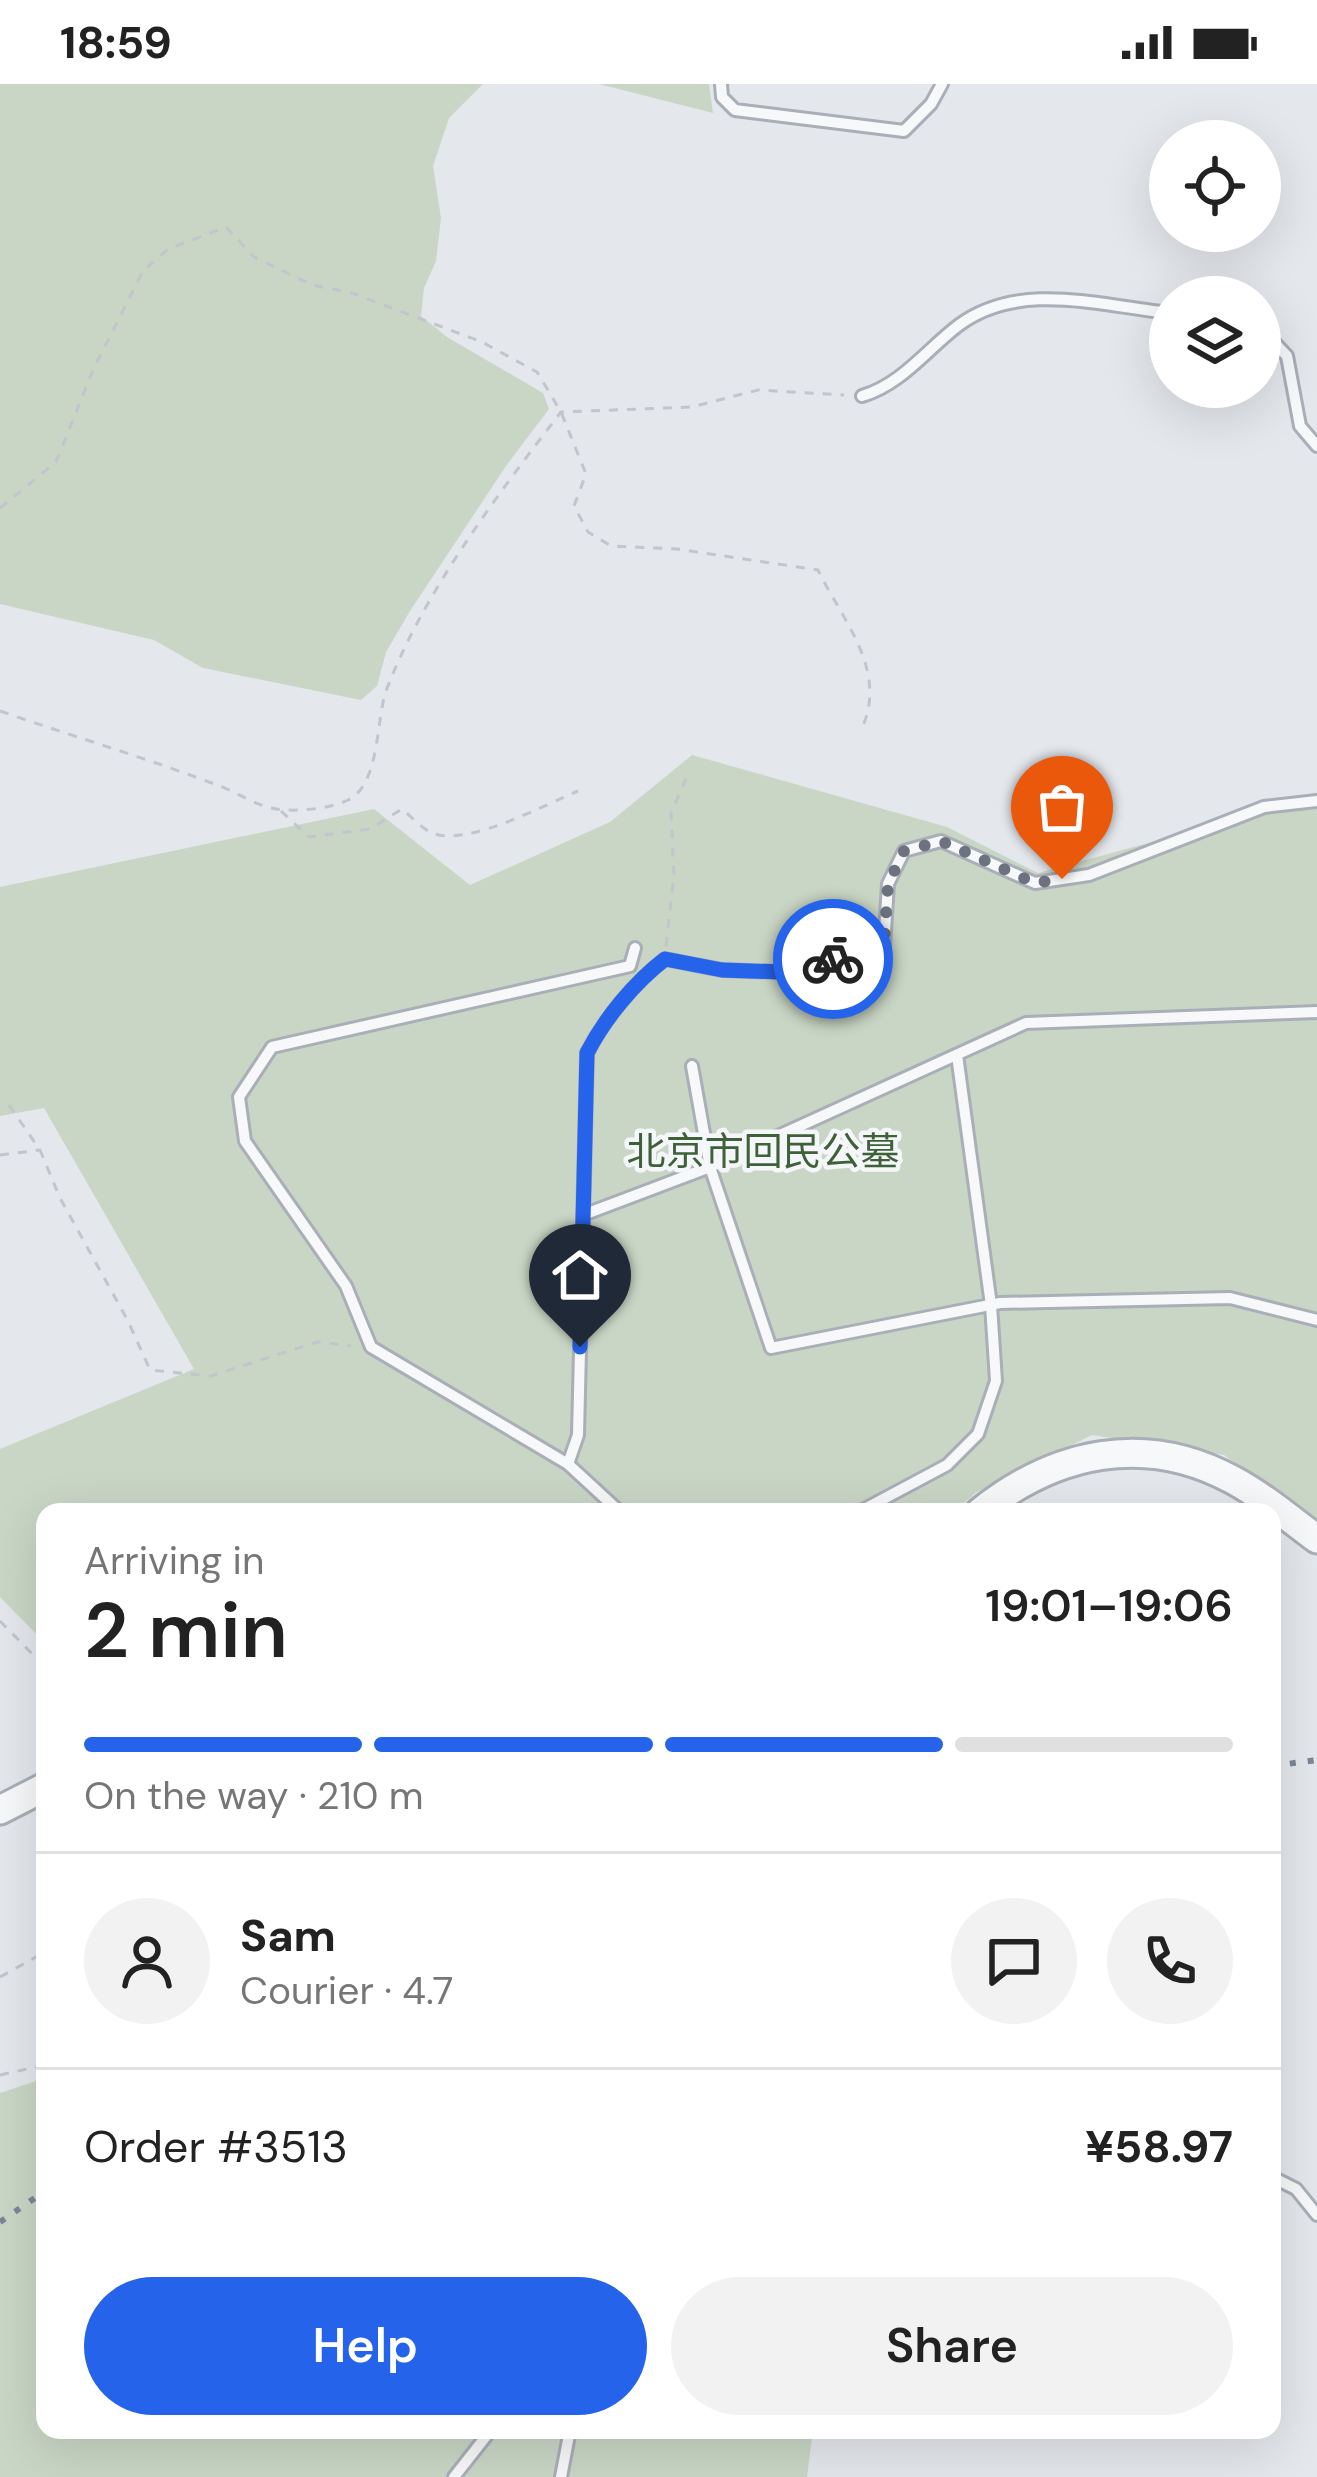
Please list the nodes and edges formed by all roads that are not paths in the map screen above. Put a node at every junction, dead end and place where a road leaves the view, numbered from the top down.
1 (721, 84) edge
2 (942, 84) edge
3 (1149, 311) edge
4 (1281, 350) edge
5 (862, 397) road end
6 (1317, 446) edge
7 (1317, 801) edge
8 (635, 948) dead end
9 (1317, 1012) edge
10 (957, 1055) junction
11 (692, 1066) dead end
12 (710, 1167) junction
13 (583, 1215) junction
14 (991, 1305) junction
15 (1317, 1320) edge
16 (568, 1464) junction
17 (610, 1503) edge
18 (876, 1503) edge
19 (993, 1503) edge
20 (1266, 1503) edge
21 (1281, 1514) edge
22 (1317, 1540) edge
23 (36, 1792) edge
24 (0, 1810) edge
25 (1281, 2181) edge
26 (1317, 2215) edge
27 (484, 2439) edge
28 (568, 2439) edge
29 (454, 2477) edge
30 (561, 2477) edge

1 - 2 lane
3 - 5 lane
4 - 6 lane
7 - 13 lane
8 - 16 lane
9 - 10 lane
10 - 12 lane
10 - 14 lane
11 - 12 lane
12 - 13 lane
12 - 14 lane
13 - 16 lane
14 - 15 lane
14 - 18 lane
16 - 17 lane
19 - 20 street
21 - 22 street
23 - 24 street
25 - 26 lane
27 - 29 lane
28 - 30 lane

